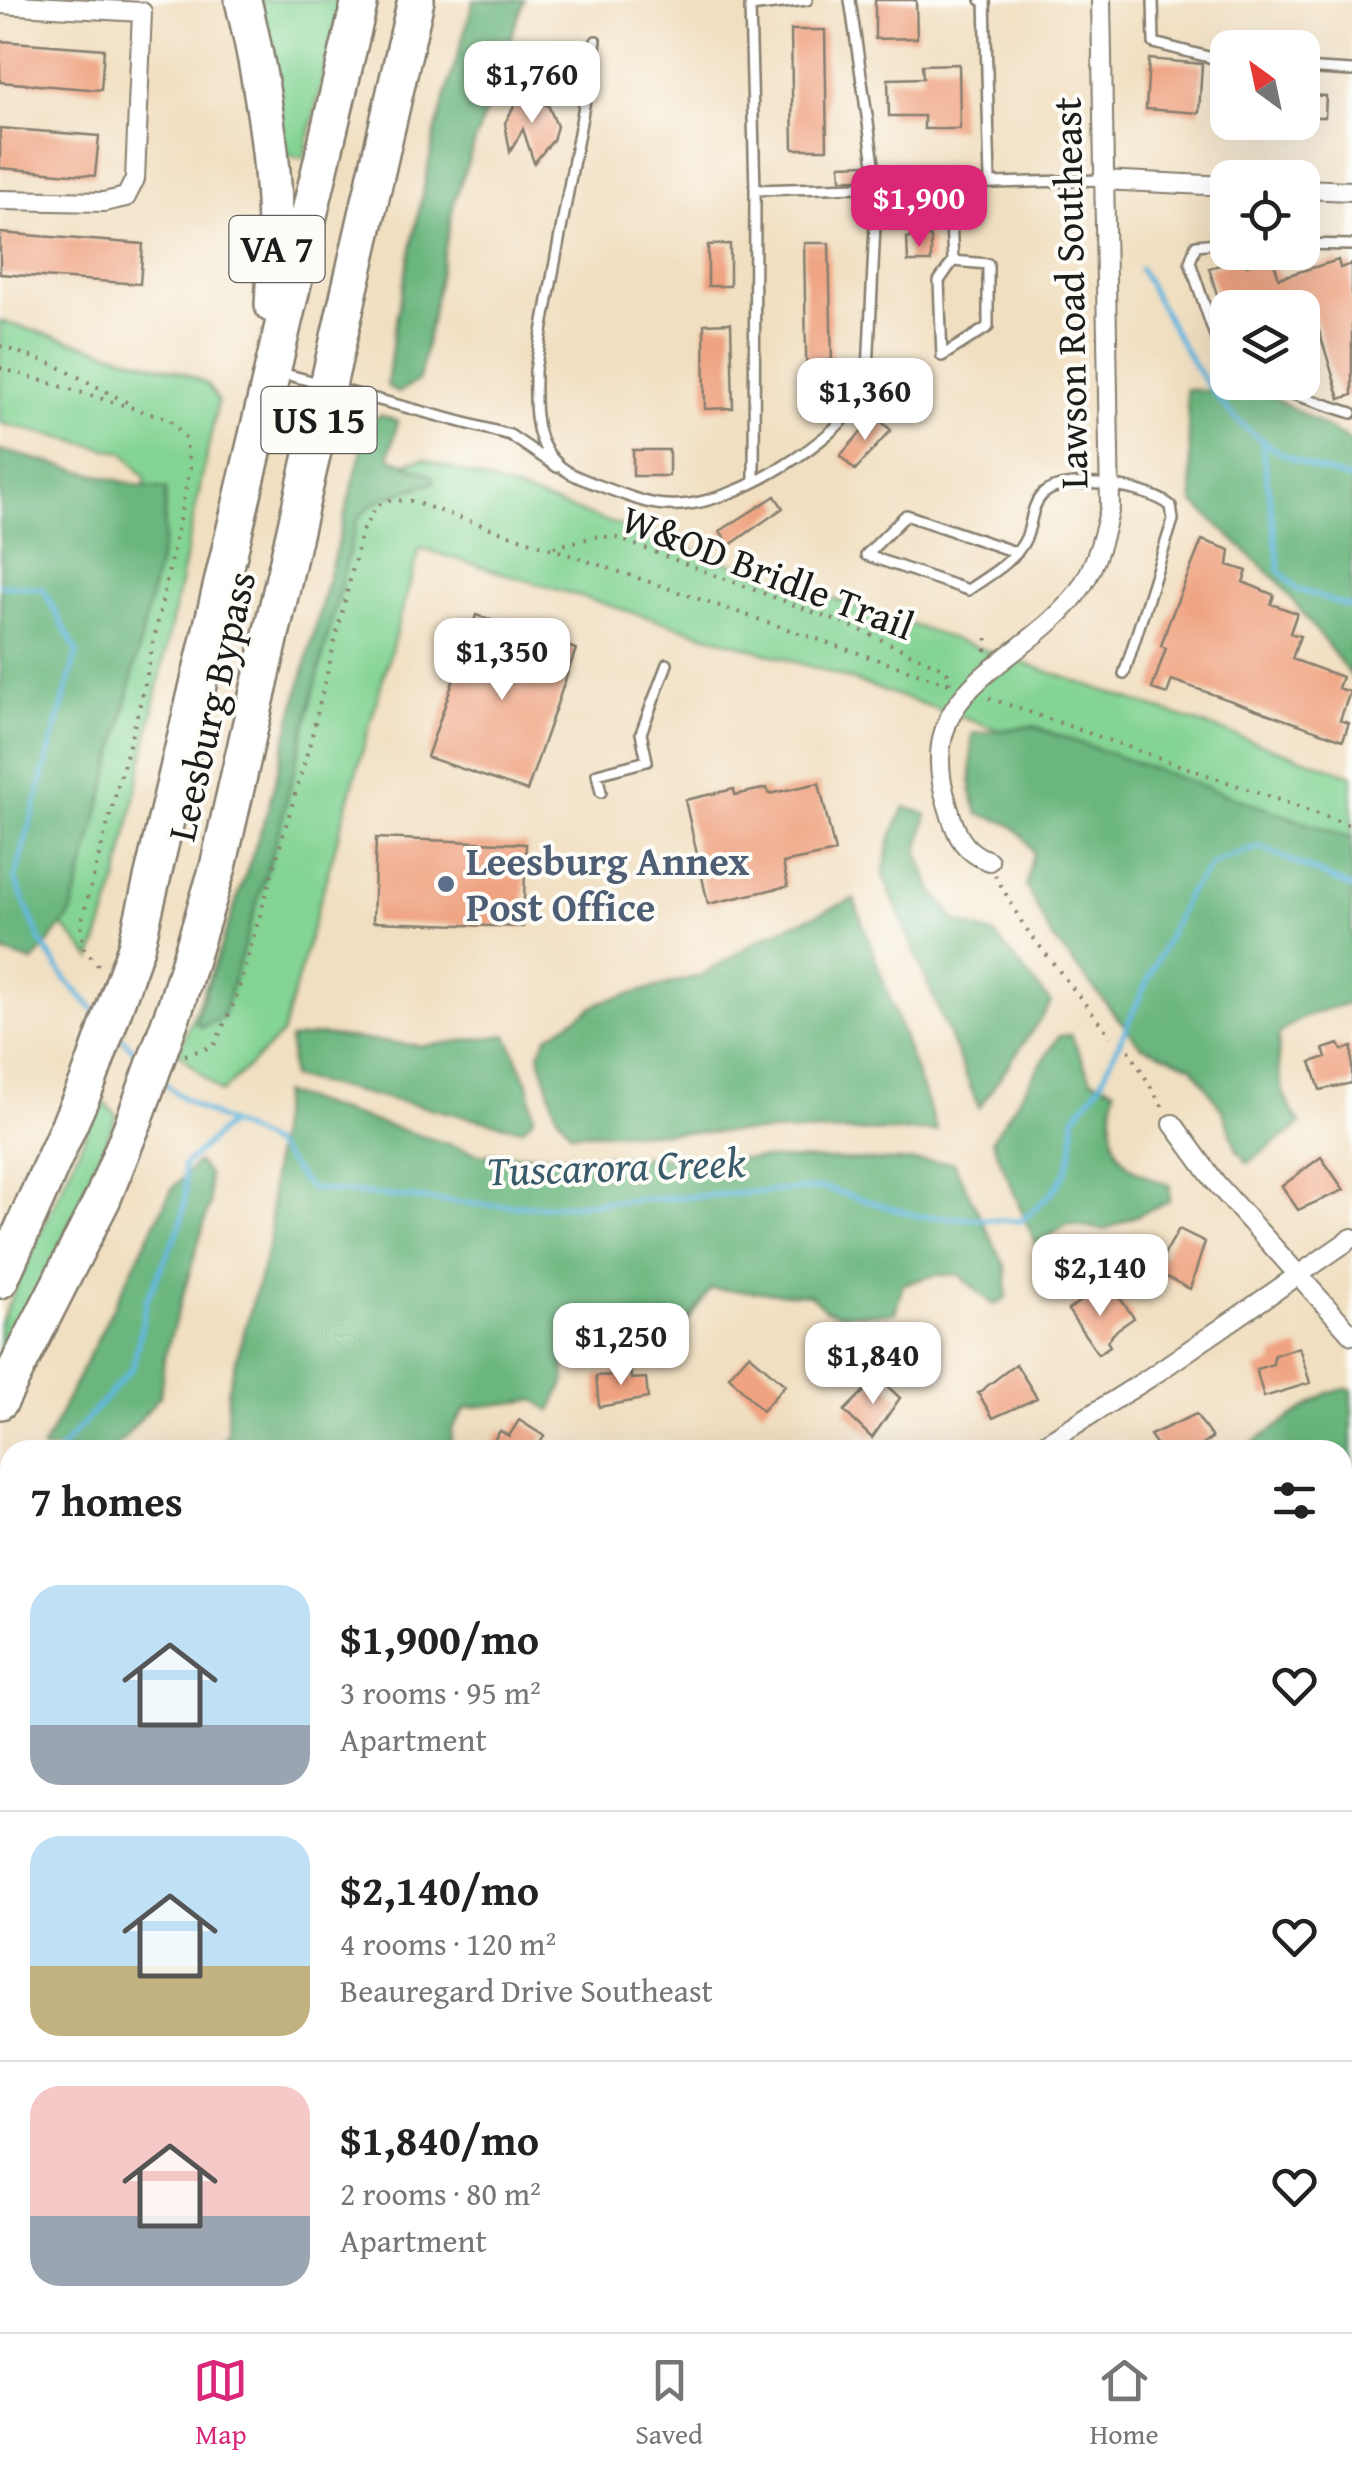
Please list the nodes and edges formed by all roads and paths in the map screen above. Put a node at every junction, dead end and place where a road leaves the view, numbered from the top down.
1 (243, 0) edge
2 (360, 0) edge
3 (416, 0) edge
4 (434, 0) edge
5 (807, 0) edge
6 (850, 0) edge
7 (985, 0) edge
8 (1101, 0) edge
9 (1152, 0) edge
10 (0, 4) edge
11 (596, 41) dead end
12 (1210, 58) edge
13 (1320, 69) edge
14 (1352, 71) edge
15 (398, 79) junction
16 (1102, 180) junction
17 (990, 181) junction
18 (949, 182) junction
19 (877, 184) junction
20 (1210, 185) edge
21 (755, 190) junction
22 (1320, 190) edge
23 (1352, 191) edge
24 (0, 200) edge
25 (1210, 244) edge
26 (1320, 244) edge
27 (1352, 245) edge
28 (953, 261) junction
29 (1210, 315) edge
30 (0, 346) edge
31 (0, 368) edge
32 (275, 371) junction
33 (327, 386) junction
34 (1310, 400) edge
35 (140, 409) junction
36 (1352, 414) edge
37 (169, 420) dead end
38 (563, 472) junction
39 (754, 480) junction
40 (1112, 485) junction
41 (241, 498) junction
42 (411, 501) dead end
43 (554, 548) junction
44 (1015, 552) junction
45 (667, 664) dead end
46 (1124, 674) dead end
47 (980, 694) dead end
48 (602, 792) dead end
49 (1352, 826) edge
50 (990, 861) joint
51 (1111, 1036) dead end
52 (1128, 1050) dead end
53 (1173, 1124) joint
54 (1352, 1238) edge
55 (1300, 1273) junction
56 (0, 1280) edge
57 (1352, 1335) edge
58 (0, 1401) edge
59 (1050, 1440) edge

1 - 41 highway, VA 7
2 - 32 highway, Leesburg Bypass / US 15
3 - 15 highway, Leesburg Bypass / US 15
4 - 15 highway
5 - 21 lane
6 - 19 lane
7 - 17 lane
8 - 16 street, Lawson Road Southeast
9 - 12 lane
10 - 24 street
11 - 38 lane
13 - 14 lane
15 - 33 highway, Leesburg Bypass / US 15
16 - 17 lane
16 - 20 street
16 - 40 street, Lawson Road Southeast
17 - 18 lane
18 - 19 lane
18 - 28 lane
19 - 21 lane
19 - 39 lane
21 - 39 lane
22 - 23 street
25 - 29 lane
26 - 27 lane
28 - 28 lane
30 - 35 path
31 - 35 path
32 - 33 lane
32 - 41 highway, Leesburg Bypass / US 15
33 - 38 lane
33 - 58 highway, Leesburg Bypass / US 15, bridge
34 - 36 lane
35 - 37 path
38 - 39 lane
40 - 44 lane
40 - 46 lane
40 - 50 street, Lawson Road Southeast
41 - 56 highway, Leesburg Bypass / US 15, bridge
42 - 43 path
43 - 43 path, W&OD Bridle Trail
44 - 44 lane
45 - 48 lane
47 - 49 path
50 - 51 path
52 - 53 path
53 - 55 street
54 - 55 street
55 - 57 street
55 - 59 street

